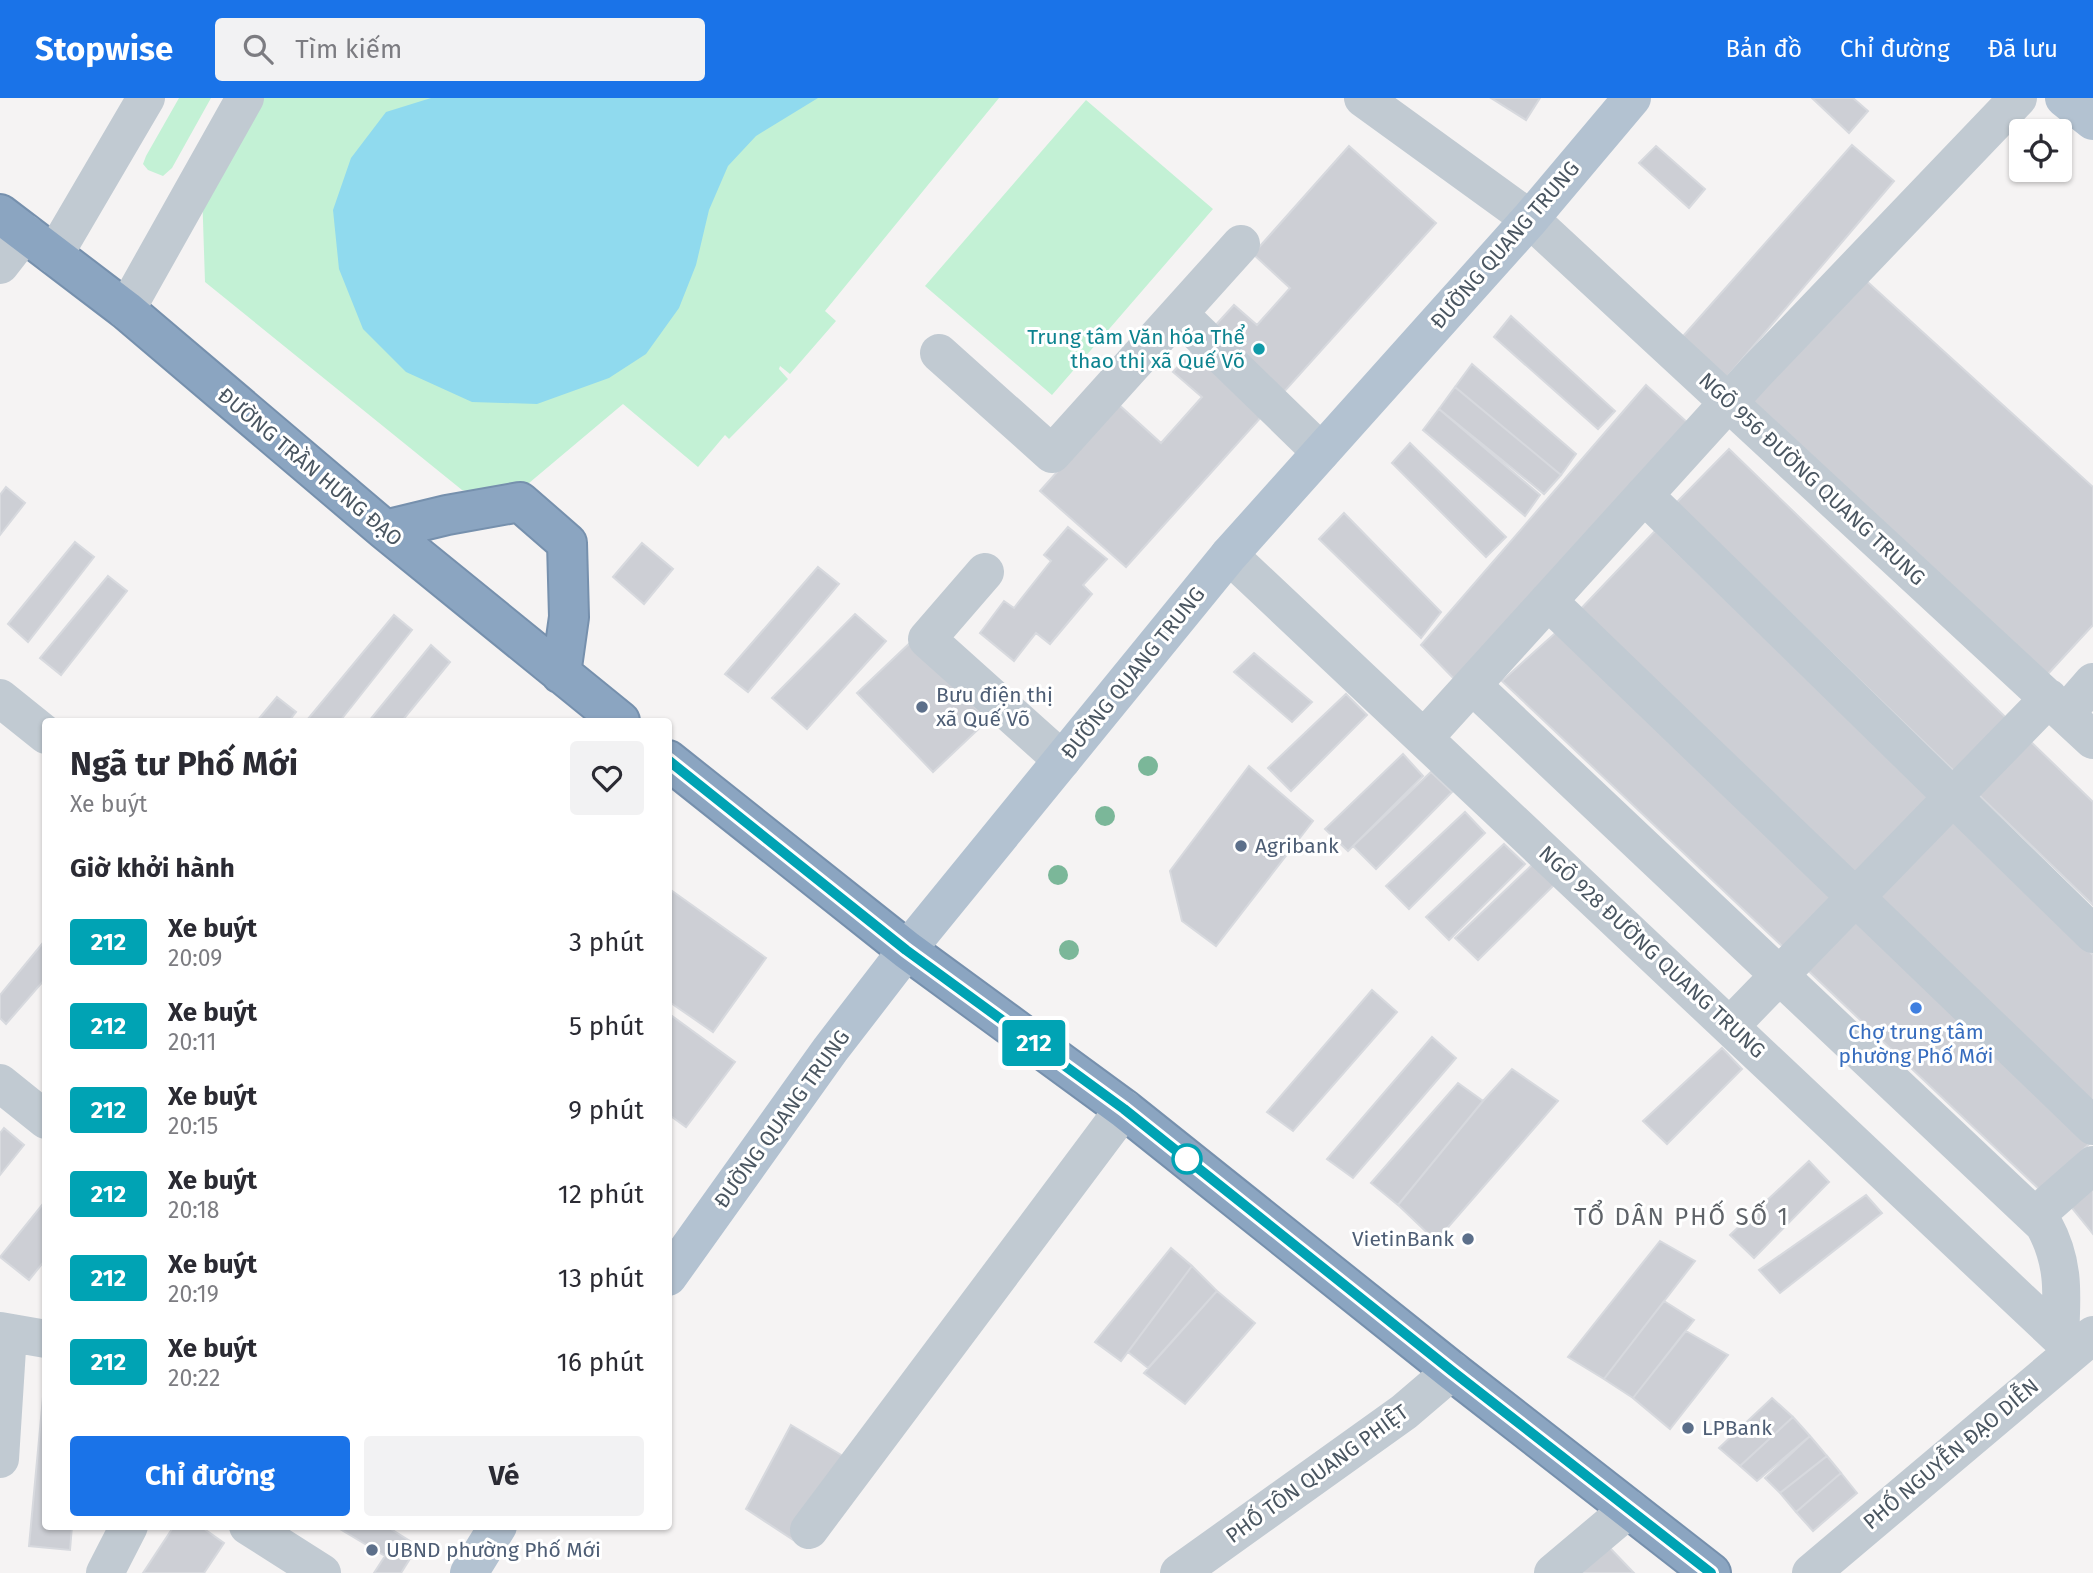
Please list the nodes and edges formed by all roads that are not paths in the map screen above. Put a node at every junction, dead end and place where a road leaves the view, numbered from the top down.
1 (146, 98) edge
2 (245, 98) edge
3 (1363, 98) edge
4 (1632, 98) edge
5 (2018, 98) edge
6 (2064, 98) edge
7 (2093, 121) edge
8 (1530, 219) junction
9 (26, 234) edge
10 (1241, 244) dead end
11 (0, 265) edge
12 (126, 310) junction
13 (1179, 314) junction
14 (939, 353) dead end
15 (1729, 402) junction
16 (1321, 452) junction
17 (1644, 495) junction
18 (385, 530) junction
19 (1229, 555) junction
20 (985, 572) dead end
21 (1548, 601) junction
22 (561, 674) junction
23 (2093, 682) edge
24 (1472, 685) junction
25 (0, 698) edge
26 (2057, 705) junction
27 (616, 718) edge
28 (42, 732) edge
29 (1424, 738) junction
30 (2093, 740) edge
31 (1062, 760) junction
32 (672, 763) edge
33 (1953, 797) junction
34 (1856, 897) junction
35 (2093, 934) edge
36 (906, 950) junction
37 (1780, 976) junction
38 (1730, 1026) junction
39 (0, 1083) edge
40 (1124, 1109) junction
41 (42, 1117) edge
42 (2093, 1126) edge
43 (2093, 1165) edge
44 (2035, 1216) junction
45 (672, 1271) edge
46 (4, 1332) edge
47 (42, 1338) edge
48 (2075, 1341) edge
49 (1452, 1371) junction
50 (0, 1459) edge
51 (1629, 1509) junction
52 (127, 1530) edge
53 (254, 1530) edge
54 (496, 1530) edge
55 (809, 1530) dead end
56 (105, 1573) edge
57 (322, 1573) edge
58 (469, 1573) edge
59 (1179, 1573) edge
60 (1552, 1573) edge
61 (1711, 1573) edge
62 (1811, 1573) edge

1 - 9 street
2 - 12 street
3 - 8 street, NGÕ 956 ĐƯỜNG QUANG TRUNG
4 - 8 main road, ĐƯỜNG QUANG TRUNG
5 - 15 street
6 - 7 main road
8 - 15 street, NGÕ 956 ĐƯỜNG QUANG TRUNG
8 - 16 main road, ĐƯỜNG QUANG TRUNG
9 - 11 street
9 - 12 highway, ĐƯỜNG TRẦN HƯNG ĐẠO
10 - 13 street
12 - 18 highway, ĐƯỜNG TRẦN HƯNG ĐẠO
13 - 14 street
13 - 16 street
15 - 17 street
15 - 26 street, NGÕ 956 ĐƯỜNG QUANG TRUNG
16 - 19 main road, ĐƯỜNG QUANG TRUNG
17 - 21 street
17 - 33 street
18 - 22 highway, ĐƯỜNG TRẦN HƯNG ĐẠO
18 - 22 highway
19 - 29 street, NGÕ 928 ĐƯỜNG QUANG TRUNG
19 - 31 main road, ĐƯỜNG QUANG TRUNG
20 - 31 street
21 - 24 street
21 - 34 street
22 - 27 highway, ĐƯỜNG TRẦN HƯNG ĐẠO
23 - 26 street
24 - 29 street
24 - 37 street
25 - 28 street
26 - 30 street, NGÕ 956 ĐƯỜNG QUANG TRUNG
26 - 33 street
29 - 38 street, NGÕ 928 ĐƯỜNG QUANG TRUNG
31 - 36 main road, ĐƯỜNG QUANG TRUNG
32 - 36 highway
33 - 34 street
33 - 35 street
34 - 37 street
34 - 42 street
36 - 40 highway
36 - 45 main road, ĐƯỜNG QUANG TRUNG
37 - 38 street
37 - 44 street
38 - 48 street, NGÕ 928 ĐƯỜNG QUANG TRUNG
39 - 41 street
40 - 49 highway
40 - 55 street
43 - 44 street
44 - 48 street
46 - 47 street
46 - 50 street
48 - 62 street, PHỐ NGUYỄN ĐẠO DIỄN
49 - 51 highway
49 - 59 street, PHỐ TÔN QUANG PHIỆT
51 - 60 street
51 - 61 highway
52 - 56 street
53 - 57 street
54 - 58 main road

